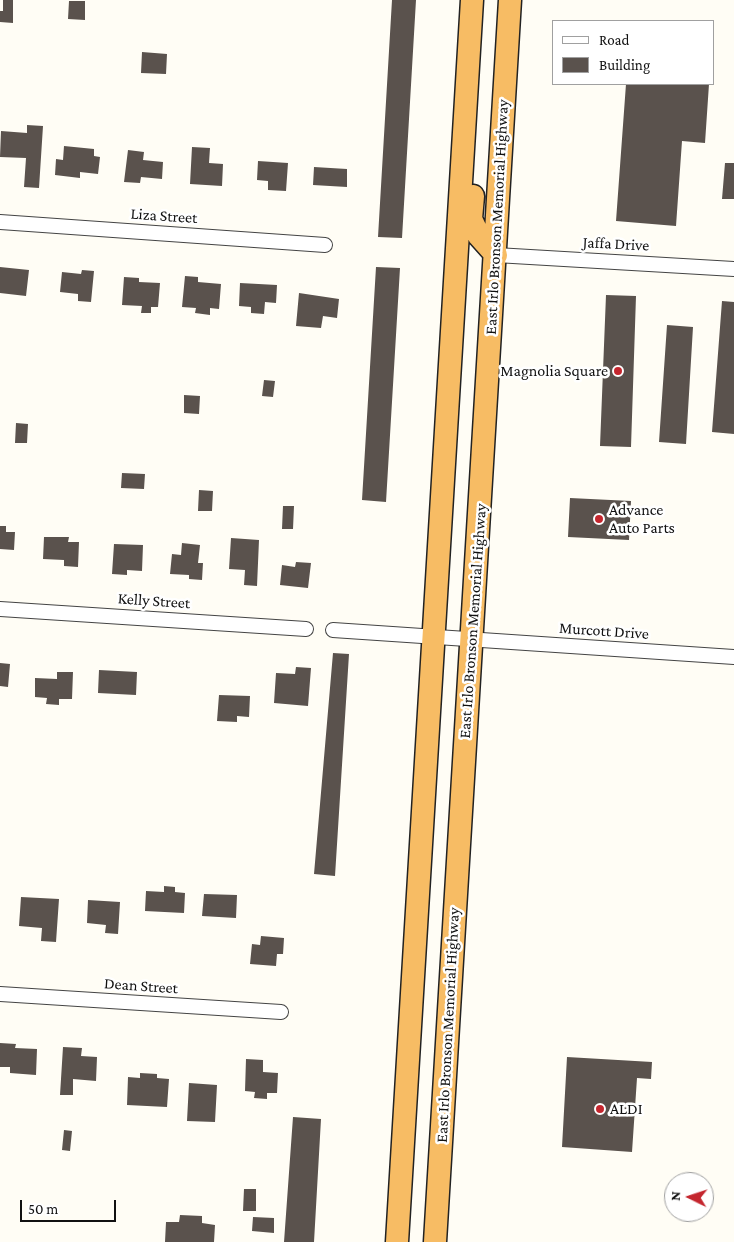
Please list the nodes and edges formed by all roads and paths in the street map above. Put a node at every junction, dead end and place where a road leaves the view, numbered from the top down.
1 (472, 0) edge
2 (484, 0) edge
3 (495, 0) edge
4 (510, 0) edge
5 (501, 165) junction
6 (0, 222) edge
7 (325, 245) dead end
8 (496, 255) junction
9 (734, 269) edge
10 (0, 608) edge
11 (306, 629) dead end
12 (334, 630) dead end
13 (433, 637) junction
14 (471, 640) junction
15 (734, 657) edge
16 (0, 994) edge
17 (281, 1012) dead end
18 (397, 1242) edge
19 (435, 1242) edge

1 - 13 highway
2 - 8 highway
3 - 5 highway
4 - 5 highway, East Irlo Bronson Memorial Highway
5 - 8 highway, East Irlo Bronson Memorial Highway
6 - 7 street, Liza Street
8 - 9 street, Jaffa Drive
8 - 14 highway, East Irlo Bronson Memorial Highway
10 - 11 street, Kelly Street
12 - 13 street
13 - 14 street
13 - 18 highway
14 - 15 street, Murcott Drive
14 - 19 highway, East Irlo Bronson Memorial Highway
16 - 17 street, Dean Street

